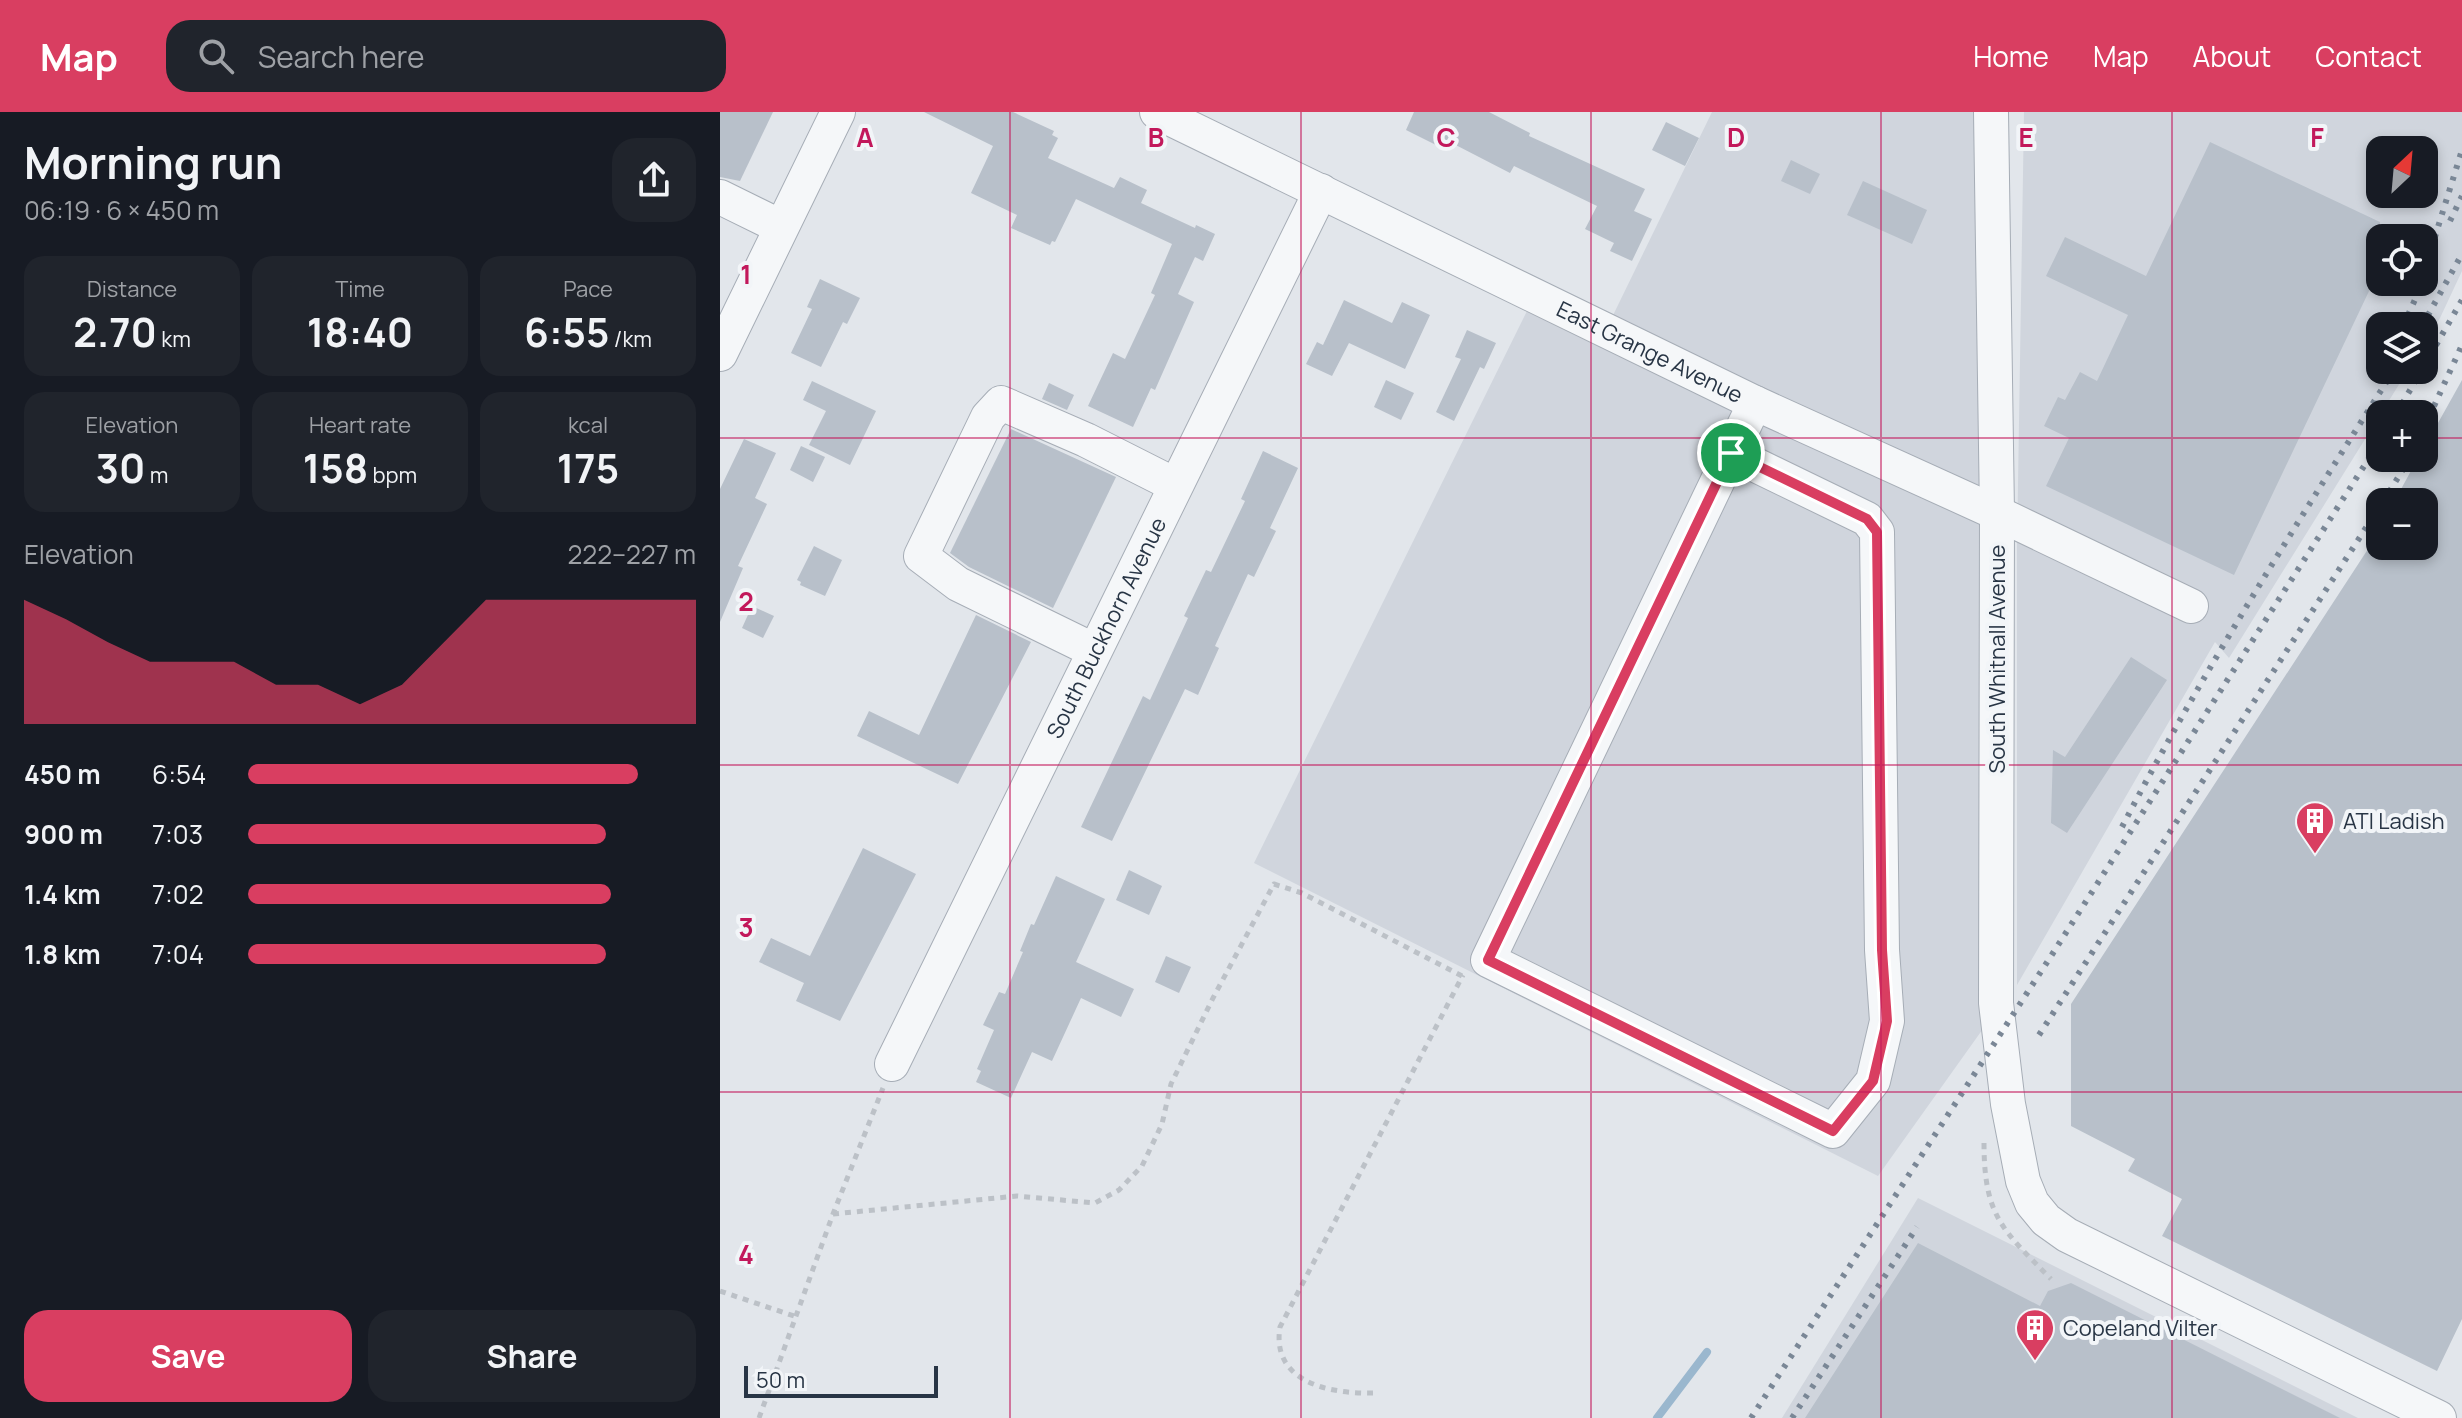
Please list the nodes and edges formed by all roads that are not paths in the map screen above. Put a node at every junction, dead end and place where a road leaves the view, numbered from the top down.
1 (838, 112) edge
2 (1157, 112) edge
3 (1991, 112) edge
4 (1196, 120) edge
5 (1321, 191) junction
6 (720, 197) edge
7 (781, 227) junction
8 (720, 354) edge
9 (1755, 403) junction
10 (1731, 453) junction
11 (1175, 485) junction
12 (1997, 513) junction
13 (2191, 606) dead end
14 (1093, 650) junction
15 (892, 1064) road end
16 (2439, 1418) edge

1 - 7 street
2 - 4 street, East Grange Avenue
3 - 12 street, South Whitnall Avenue
4 - 5 street, East Grange Avenue
5 - 9 street, East Grange Avenue
5 - 11 street, South Buckhorn Avenue
6 - 7 street
7 - 8 street
9 - 10 street
9 - 12 street, East Grange Avenue
10 - 10 street
11 - 14 street, South Buckhorn Avenue
11 - 14 street
12 - 13 street, East Grange Avenue
12 - 16 street, South Whitnall Avenue
14 - 15 street, South Buckhorn Avenue

